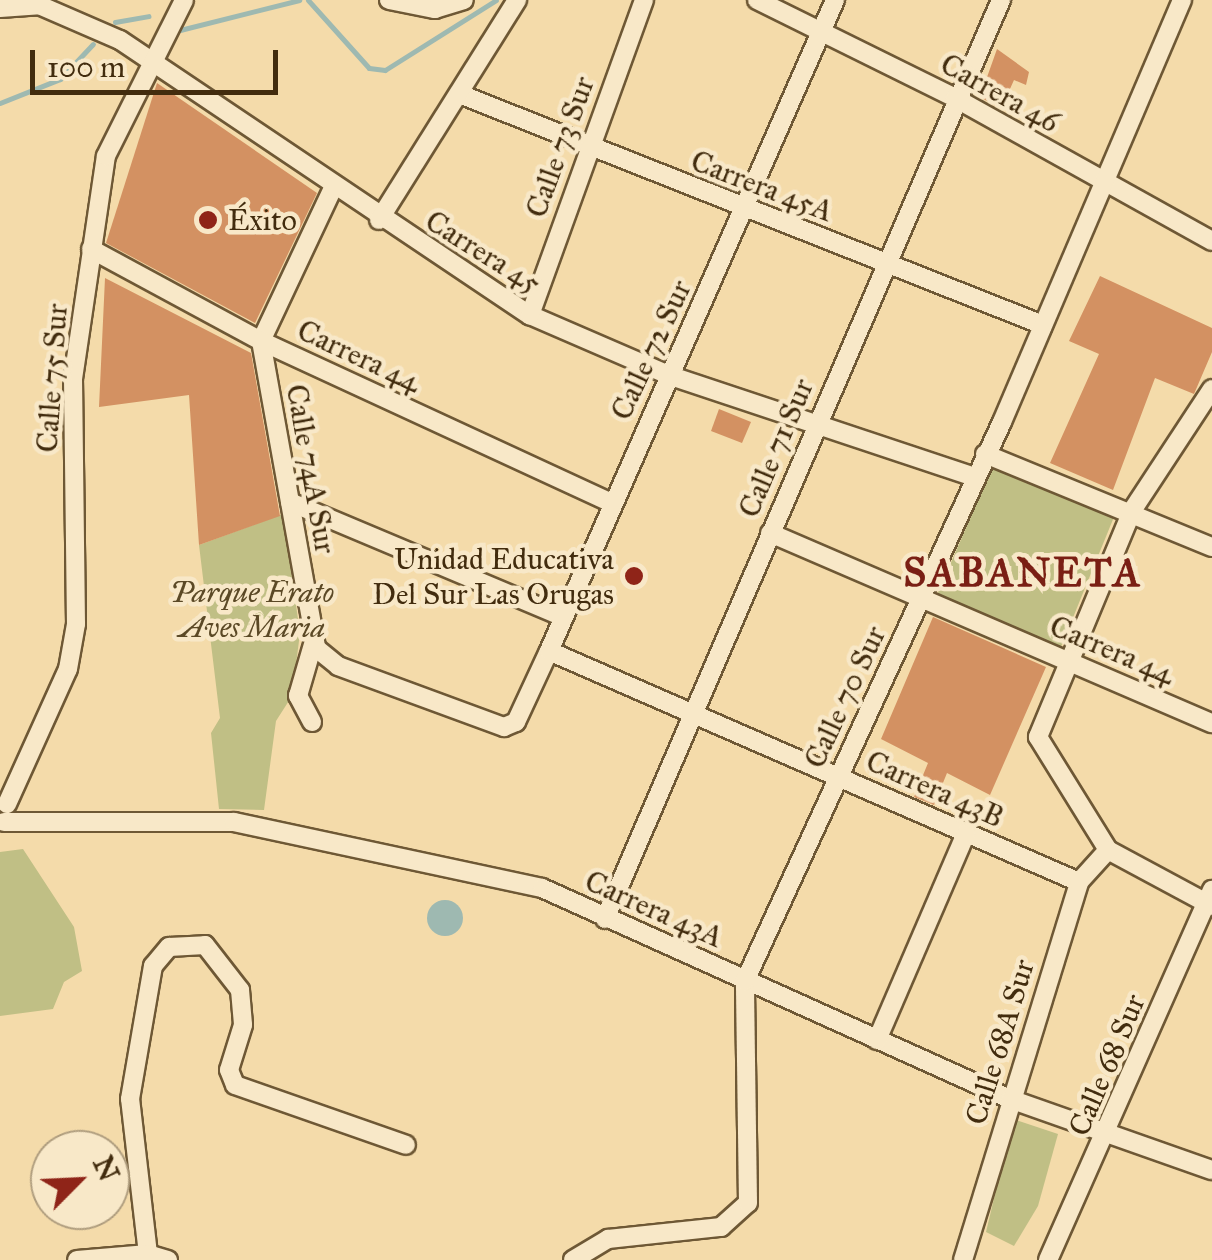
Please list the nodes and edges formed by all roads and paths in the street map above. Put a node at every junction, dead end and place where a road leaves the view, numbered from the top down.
1 (184, 0) edge
2 (390, 0) edge
3 (464, 0) edge
4 (517, 0) edge
5 (644, 0) edge
6 (757, 0) edge
7 (835, 0) edge
8 (1001, 0) edge
9 (1182, 0) edge
10 (0, 8) edge
11 (822, 30) junction
12 (149, 62) junction
13 (462, 95) junction
14 (955, 98) junction
15 (587, 147) junction
16 (1104, 184) junction
17 (333, 188) junction
18 (745, 209) junction
19 (378, 220) junction
20 (1212, 241) edge
21 (90, 249) junction
22 (885, 264) junction
23 (530, 314) junction
24 (1043, 325) junction
25 (260, 341) junction
26 (670, 376) junction
27 (1212, 389) edge
28 (816, 426) junction
29 (986, 454) junction
30 (975, 477) junction
31 (290, 502) junction
32 (609, 502) junction
33 (1132, 511) junction
34 (770, 533) junction
35 (1212, 547) edge
36 (920, 598) junction
37 (563, 617) junction
38 (317, 648) junction
39 (549, 651) junction
40 (1066, 660) junction
41 (693, 714) junction
42 (312, 722) dead end
43 (1212, 723) edge
44 (18, 773) junction
45 (839, 777) junction
46 (3, 808) edge
47 (38, 820) junction
48 (966, 833) junction
49 (1108, 850) junction
50 (1079, 882) junction
51 (1210, 899) edge
52 (606, 919) junction
53 (744, 981) junction
54 (877, 1040) junction
55 (1010, 1099) junction
56 (1110, 1133) junction
57 (406, 1145) dead end
58 (1212, 1170) edge
59 (148, 1254) junction
60 (78, 1260) edge
61 (168, 1260) edge
62 (574, 1260) edge
63 (962, 1260) edge
64 (1048, 1260) edge

1 - 12 street, Calle 75 Sur
2 - 3 street
4 - 13 street
5 - 15 street, Calle 73 Sur
6 - 11 street, Carrera 46
7 - 11 street, Calle 72 Sur
8 - 14 street, Calle 71 Sur
9 - 16 street, Calle 70 Sur
10 - 12 street, Carrera 45
11 - 14 street, Carrera 46
11 - 18 street, Calle 72 Sur
12 - 17 street, Carrera 45
12 - 21 street, Calle 75 Sur
13 - 15 street, Carrera 45A
13 - 19 street
14 - 16 street, Carrera 46
14 - 22 street, Calle 71 Sur
15 - 18 street, Carrera 45A
15 - 23 street, Calle 73 Sur
16 - 20 street, Carrera 46
16 - 24 street, Calle 70 Sur
17 - 19 street, Carrera 45
17 - 25 street
18 - 22 street, Carrera 45A
18 - 26 street, Calle 72 Sur
19 - 23 street, Carrera 45
21 - 25 street, Carrera 44
21 - 44 street, Calle 75 Sur
22 - 24 street, Carrera 45A
22 - 28 street, Calle 71 Sur
23 - 26 street, Carrera 45
24 - 29 street, Calle 70 Sur
25 - 31 street, Calle 74A Sur
25 - 32 street, Carrera 44
26 - 28 street, Carrera 45
26 - 32 street, Calle 72 Sur
27 - 33 street
28 - 30 street, Carrera 45
28 - 34 street, Calle 71 Sur
29 - 30 street, Calle 70 Sur
29 - 33 street
30 - 36 street, Calle 70 Sur
31 - 37 street
31 - 38 street, Calle 74A Sur
32 - 37 street, Calle 72 Sur
33 - 35 street
33 - 40 street
34 - 36 street, Carrera 44
34 - 41 street, Calle 71 Sur
36 - 40 street, Carrera 44
36 - 45 street, Calle 70 Sur
37 - 39 street, Calle 72 Sur
38 - 39 street, Calle 72 Sur
38 - 42 street
39 - 41 street, Carrera 43B
40 - 43 street, Carrera 44
40 - 49 street
41 - 45 street, Carrera 43B
41 - 52 street, Calle 71 Sur
44 - 46 street, Calle 75 Sur
44 - 47 street
45 - 48 street, Carrera 43B
45 - 53 street, Calle 70 Sur
46 - 47 street, Carrera 43A
47 - 52 street, Carrera 43A
48 - 50 street, Carrera 43B
48 - 54 street
49 - 50 street, Calle 68A Sur
49 - 51 street
50 - 55 street, Calle 68A Sur
51 - 56 street, Calle 68 Sur
52 - 53 street, Carrera 43A
53 - 54 street, Carrera 43A
53 - 62 street, Calle 70 Sur
54 - 55 street, Carrera 43A
55 - 56 street, Carrera 43A
55 - 63 street, Calle 68A Sur
56 - 58 street, Carrera 43A
56 - 64 street, Calle 68 Sur
57 - 59 street
59 - 60 street
59 - 61 street

